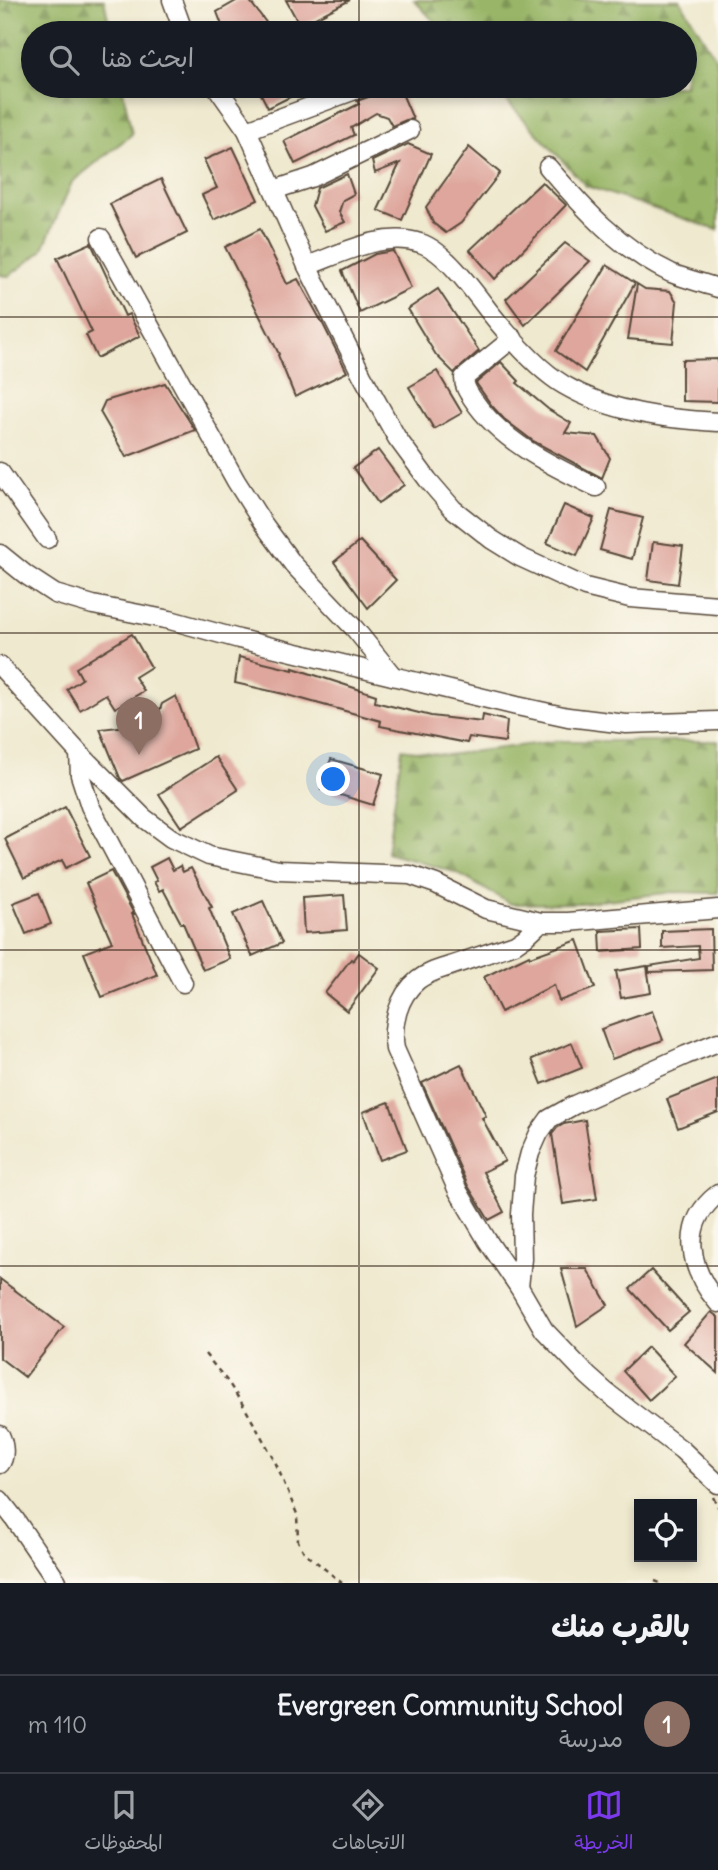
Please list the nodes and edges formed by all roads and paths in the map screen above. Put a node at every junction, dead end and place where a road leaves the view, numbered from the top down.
1 (172, 0) edge
2 (180, 21) edge
3 (224, 98) edge
4 (334, 98) edge
5 (247, 130) junction
6 (410, 130) dead end
7 (548, 167) dead end
8 (274, 190) junction
9 (100, 238) dead end
10 (307, 266) junction
11 (718, 288) edge
12 (513, 338) junction
13 (718, 422) edge
14 (0, 471) edge
15 (596, 487) dead end
16 (47, 539) dead end
17 (0, 554) edge
18 (718, 605) edge
19 (0, 666) edge
20 (393, 676) junction
21 (718, 721) edge
22 (79, 753) junction
23 (718, 909) edge
24 (541, 922) junction
25 (183, 983) dead end
26 (718, 1042) edge
27 (718, 1194) edge
28 (519, 1287) junction
29 (718, 1303) edge
30 (205, 1354) dead end
31 (0, 1435) edge
32 (0, 1464) edge
33 (718, 1484) edge
34 (0, 1500) edge
35 (57, 1581) dead end
36 (655, 1581) dead end
37 (342, 1583) edge
38 (660, 1583) edge

1 - 2 street
3 - 5 street
4 - 5 street
5 - 8 street
6 - 8 street
7 - 11 street
8 - 10 street
9 - 20 street
10 - 12 street
10 - 18 street
12 - 13 street
12 - 15 street
14 - 16 street
17 - 20 street
19 - 22 street
20 - 21 street
22 - 24 street
22 - 25 street
23 - 24 street
24 - 28 street
26 - 28 street
27 - 29 street
28 - 33 street
30 - 37 path
31 - 32 street
34 - 35 street
36 - 38 path

